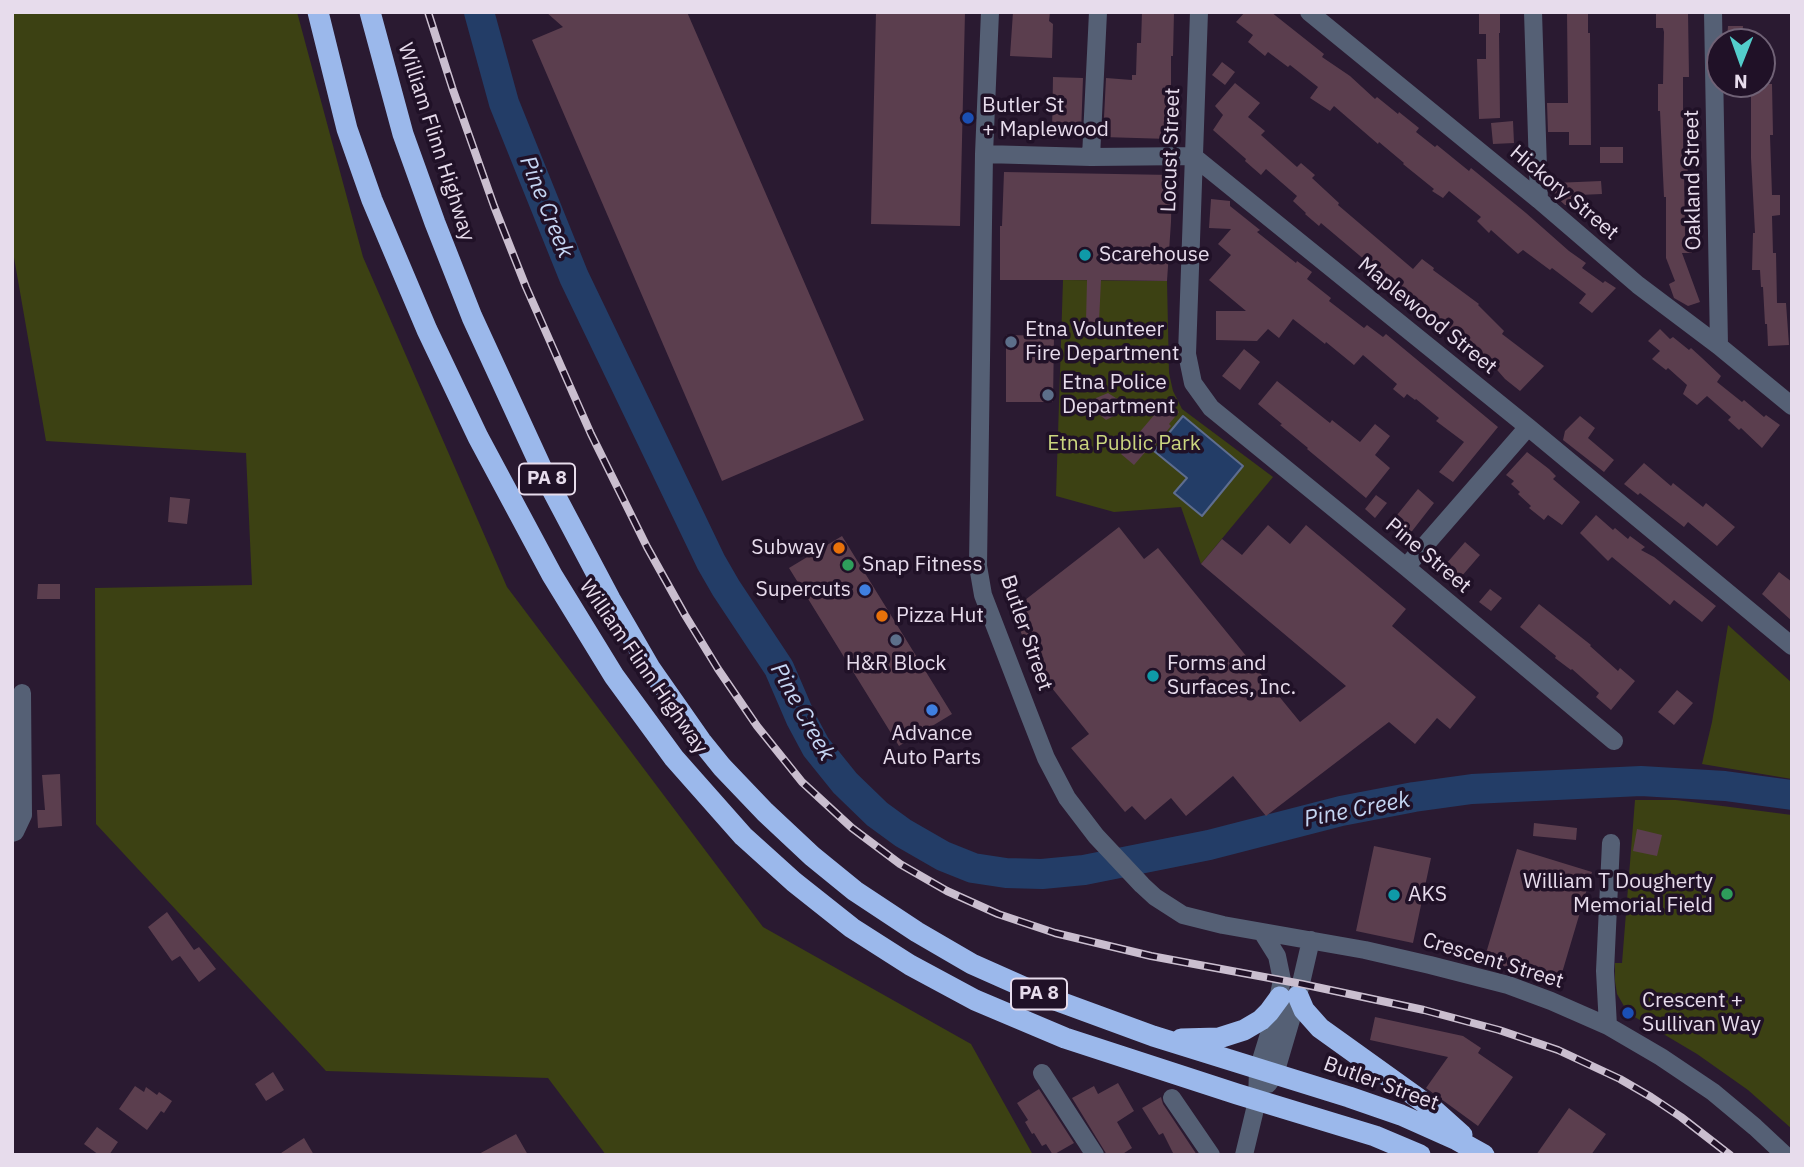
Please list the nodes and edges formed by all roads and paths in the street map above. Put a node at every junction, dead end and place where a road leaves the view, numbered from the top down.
1 (317, 12) edge
2 (370, 12) edge
3 (990, 12) edge
4 (1098, 12) edge
5 (1199, 12) edge
6 (1309, 12) edge
7 (1533, 12) edge
8 (1713, 12) edge
9 (984, 154) junction
10 (1193, 156) junction
11 (1091, 157) junction
12 (1539, 200) junction
13 (1719, 346) junction
14 (1792, 406) edge
15 (1211, 408) joint
16 (1528, 427) junction
17 (1406, 567) junction
18 (1792, 646) edge
19 (22, 693) dead end
20 (1614, 741) dead end
21 (12, 833) edge
22 (1611, 842) dead end
23 (1262, 932) junction
24 (1311, 940) junction
25 (1289, 997) junction
26 (1608, 1026) junction
27 (1153, 1036) junction
28 (1267, 1072) junction
29 (1042, 1073) dead end
30 (1172, 1098) dead end
31 (1257, 1101) junction
32 (1483, 1154) edge
33 (1095, 1155) edge
34 (1211, 1155) edge
35 (1244, 1155) edge
36 (1420, 1155) edge
37 (1784, 1155) edge

1 - 31 highway, William Flinn Highway / PA 8
2 - 27 highway, William Flinn Highway / PA 8
3 - 9 street, Butler Street
4 - 11 street
5 - 10 street, Locust Street
6 - 12 street, Hickory Street
7 - 12 street
8 - 13 street, Oakland Street
9 - 11 street
9 - 23 street, Butler Street
10 - 11 street
10 - 15 street, Locust Street
10 - 16 street, Maplewood Street
12 - 13 street, Hickory Street
13 - 14 street, Hickory Street
15 - 17 street, Pine Street
16 - 17 street
16 - 18 street, Maplewood Street
17 - 20 street, Pine Street
19 - 21 street
22 - 26 street
23 - 24 street, Butler Street
23 - 25 street
24 - 25 street
24 - 26 street, Crescent Street
25 - 27 highway
25 - 28 street
25 - 32 highway
26 - 37 street, Crescent Street
27 - 28 highway, William Flinn Highway / PA 8
28 - 31 street
28 - 32 highway, Butler Street / PA 8
29 - 33 street
30 - 34 street
31 - 35 street
31 - 36 highway, PA 8

